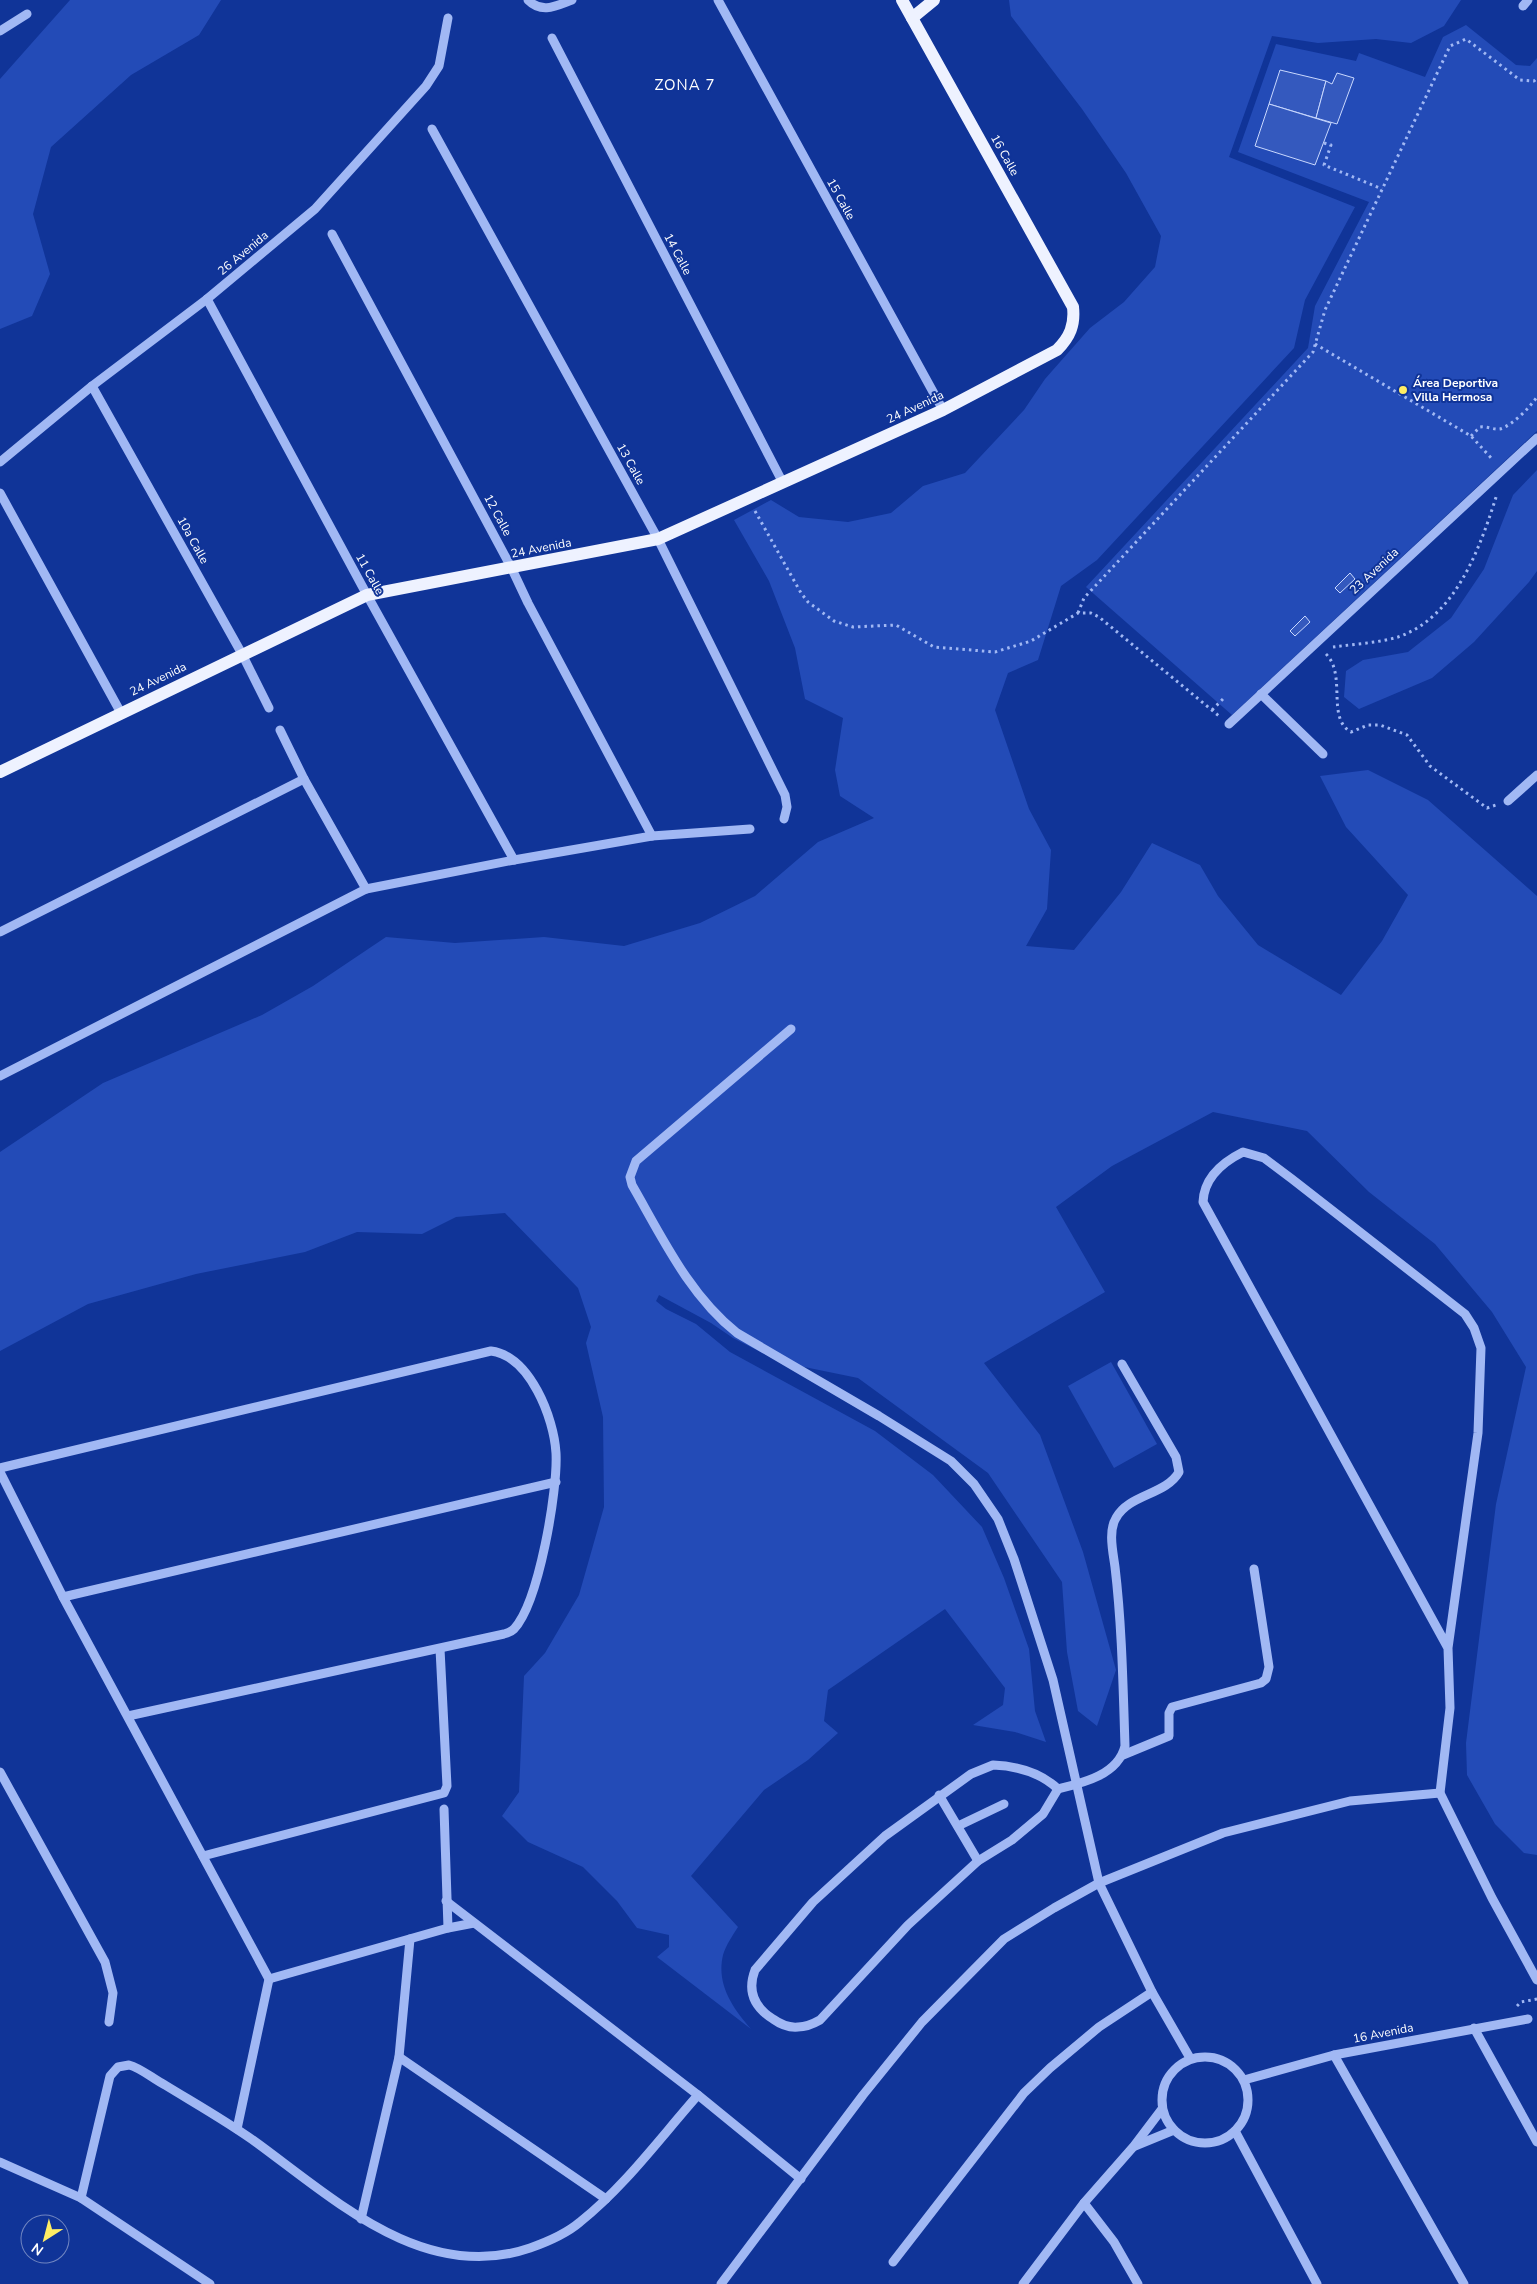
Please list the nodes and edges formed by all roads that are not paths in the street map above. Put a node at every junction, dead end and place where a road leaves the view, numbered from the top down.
1 (528, 0) edge
2 (572, 0) edge
3 (718, 0) edge
4 (902, 0) edge
5 (934, 0) edge
6 (26, 14) dead end
7 (448, 18) dead end
8 (912, 18) junction
9 (0, 31) edge
10 (552, 38) dead end
11 (432, 129) dead end
12 (332, 234) dead end
13 (207, 299) junction
14 (1073, 326) joint
15 (92, 386) junction
16 (943, 410) junction
17 (1537, 438) edge
18 (0, 462) edge
19 (782, 482) junction
20 (0, 493) edge
21 (658, 539) junction
22 (511, 567) junction
23 (367, 595) junction
24 (242, 654) junction
25 (1261, 694) junction
26 (269, 708) dead end
27 (121, 713) junction
28 (1229, 724) road end
29 (280, 730) dead end
30 (1323, 754) dead end
31 (0, 772) edge
32 (1537, 775) edge
33 (304, 780) junction
34 (1508, 801) road end
35 (784, 819) dead end
36 (750, 829) dead end
37 (652, 836) junction
38 (514, 860) junction
39 (366, 889) junction
40 (0, 932) edge
41 (791, 1030) dead end
42 (0, 1076) edge
43 (1122, 1364) dead end
44 (0, 1468) edge
45 (0, 1472) edge
46 (556, 1482) junction
47 (1254, 1569) dead end
48 (63, 1597) junction
49 (1448, 1648) junction
50 (440, 1649) junction
51 (128, 1716) junction
52 (1123, 1755) junction
53 (0, 1772) edge
54 (1076, 1785) junction
55 (1058, 1789) junction
56 (1440, 1793) junction
57 (939, 1795) junction
58 (1004, 1804) dead end
59 (444, 1809) dead end
60 (958, 1826) junction
61 (203, 1856) junction
62 (978, 1861) junction
63 (1099, 1883) junction
64 (446, 1901) junction
65 (474, 1923) junction
66 (448, 1928) junction
67 (410, 1939) junction
68 (269, 1979) junction
69 (1537, 1980) edge
70 (1152, 1992) junction
71 (1528, 2019) dead end
72 (110, 2022) dead end
73 (1474, 2028) junction
74 (1334, 2055) junction
75 (399, 2057) junction
76 (1190, 2058) junction
77 (1244, 2080) junction
78 (698, 2095) junction
79 (1162, 2109) junction
80 (238, 2129) junction
81 (1174, 2130) junction
82 (1235, 2132) junction
83 (1537, 2142) edge
84 (1134, 2146) junction
85 (0, 2162) edge
86 (801, 2179) junction
87 (81, 2198) junction
88 (606, 2199) junction
89 (1084, 2203) junction
90 (361, 2219) junction
91 (893, 2262) dead end
92 (210, 2284) edge
93 (721, 2284) edge
94 (1023, 2284) edge
95 (1138, 2284) edge
96 (1317, 2284) edge
97 (1464, 2284) edge

1 - 2 street
3 - 16 street, 15 Calle
4 - 8 main road, 16 Calle
5 - 8 main road
6 - 9 street
7 - 13 street, 26 Avenida
8 - 14 main road, 16 Calle
10 - 19 street, 14 Calle
11 - 21 street, 13 Calle
12 - 22 street, 12 Calle
13 - 15 street, 26 Avenida
13 - 23 street, 11 Calle
14 - 16 main road, 24 Avenida
15 - 18 street, 26 Avenida
15 - 24 street, 10a Calle
16 - 19 main road, 24 Avenida
17 - 25 street, 23 Avenida
19 - 21 main road, 24 Avenida
20 - 27 street
21 - 22 main road, 24 Avenida
21 - 35 street, 13 Calle
22 - 23 main road, 24 Avenida
22 - 37 street, 12 Calle
23 - 24 main road, 24 Avenida
23 - 38 street, 11 Calle
24 - 26 street, 10a Calle
24 - 27 main road, 24 Avenida
25 - 28 street, 23 Avenida
25 - 30 street
27 - 31 main road, 24 Avenida
29 - 33 street
32 - 34 street
33 - 39 street
33 - 40 street
36 - 37 street
37 - 38 street
38 - 39 street
39 - 42 street
41 - 54 street
43 - 52 street
44 - 46 street
45 - 48 street
46 - 48 street
46 - 50 street
47 - 52 street
48 - 51 street
49 - 49 street
49 - 56 street
50 - 51 street
50 - 61 street
51 - 61 street
52 - 54 street
53 - 72 street
54 - 55 street
54 - 63 street
55 - 57 street
55 - 62 street
56 - 63 street
56 - 69 street
57 - 60 street
57 - 62 street
58 - 60 street
59 - 64 street
60 - 62 street
61 - 68 street
63 - 70 street
63 - 86 street
64 - 65 street
64 - 66 street
65 - 66 street
65 - 78 street
66 - 67 street
67 - 68 street
67 - 75 street
68 - 80 street
70 - 76 street
70 - 91 street
71 - 73 street, 16 Avenida
73 - 74 street, 16 Avenida
73 - 83 street
74 - 77 street, 16 Avenida
74 - 97 street
75 - 88 street
75 - 90 street
76 - 77 street
76 - 79 street
77 - 82 street
78 - 86 street
78 - 88 street
79 - 81 street
79 - 84 street
80 - 87 street
80 - 90 street
81 - 82 street
81 - 84 street
82 - 96 street
84 - 89 street
85 - 87 street
86 - 93 street
87 - 92 street
88 - 90 street
89 - 94 street
89 - 95 street

